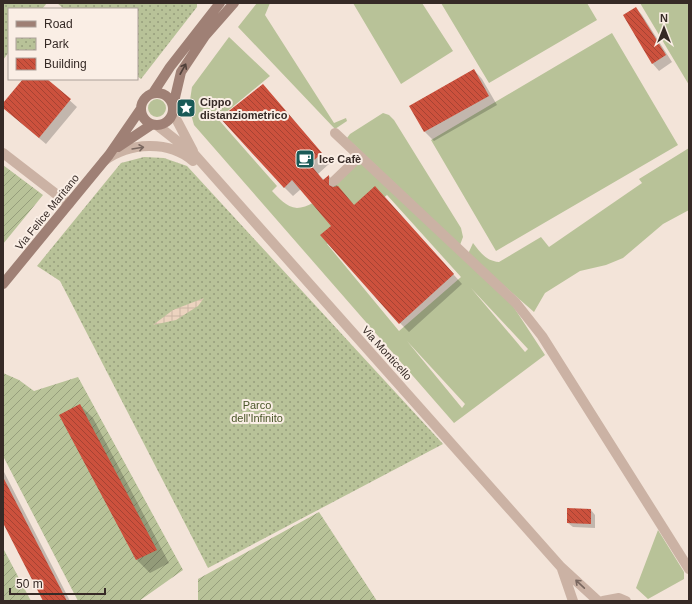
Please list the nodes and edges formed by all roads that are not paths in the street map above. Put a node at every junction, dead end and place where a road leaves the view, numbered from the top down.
1 (234, 3) edge
2 (216, 5) edge
3 (224, 14) junction
4 (154, 94) junction
5 (140, 110) junction
6 (173, 110) junction
7 (155, 125) junction
8 (335, 133) dead end
9 (3, 153) edge
10 (195, 155) junction
11 (360, 157) junction
12 (106, 159) junction
13 (334, 181) dead end
14 (223, 186) junction
15 (68, 204) junction
16 (3, 284) edge
17 (561, 567) junction
18 (689, 569) edge
19 (571, 600) edge
20 (598, 601) edge
21 (603, 601) edge
22 (626, 601) edge

1 - 3 street
2 - 3 street
2 - 4 street
6 -> 3 street
4 - 5 street
4 - 6 street
5 - 7 street
5 - 12 street, Via Felice Maritano
6 - 7 street
6 - 10 street, Via Monticello
7 - 10 street, Via Monticello
7 - 12 street, Via Felice Maritano
8 - 11 street
9 - 15 street
10 - 14 street, Via Monticello
11 - 13 street
11 - 18 street
12 -> 14 street
12 - 15 street, Via Felice Maritano
14 - 17 street, Via Monticello
15 - 16 street, Via Felice Maritano
17 - 19 street, Via Monticello
20 -> 17 street, Via Monticello
21 - 22 street

